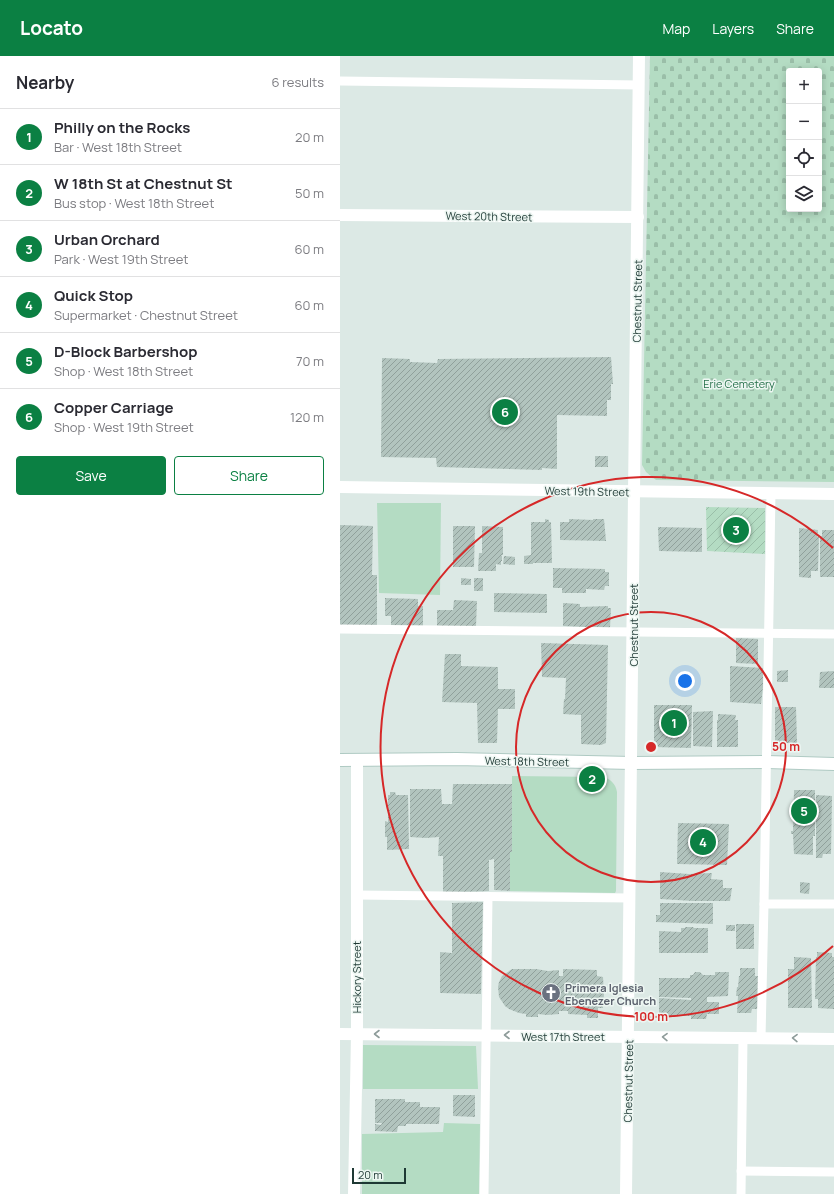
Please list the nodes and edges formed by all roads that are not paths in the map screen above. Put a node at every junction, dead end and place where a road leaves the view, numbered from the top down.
1 (639, 56) edge
2 (340, 81) edge
3 (639, 85) junction
4 (340, 215) edge
5 (638, 217) junction
6 (340, 487) edge
7 (634, 492) junction
8 (771, 493) junction
9 (834, 494) edge
10 (340, 629) edge
11 (633, 633) junction
12 (769, 634) junction
13 (834, 634) edge
14 (340, 760) edge
15 (357, 760) junction
16 (767, 762) junction
17 (632, 763) junction
18 (834, 764) edge
19 (356, 895) junction
20 (488, 897) junction
21 (630, 898) junction
22 (764, 904) junction
23 (834, 904) edge
24 (340, 1034) edge
25 (357, 1034) junction
26 (487, 1035) junction
27 (628, 1036) junction
28 (743, 1038) junction
29 (761, 1038) junction
30 (834, 1039) edge
31 (741, 1172) junction
32 (834, 1172) edge
33 (354, 1194) edge
34 (484, 1194) edge
35 (626, 1194) edge
36 (741, 1194) edge

1 - 3 street, Chestnut Street
2 - 3 lane
3 - 5 street, Chestnut Street
4 - 5 street, West 20th Street
5 - 7 street, Chestnut Street
6 - 7 street, West 19th Street
7 - 8 street, West 19th Street
7 - 11 street, Chestnut Street
8 - 9 street, West 19th Street
8 - 12 lane
10 - 11 lane
11 - 12 lane
11 - 17 street, Chestnut Street
12 - 13 lane
12 - 16 lane
14 - 15 street, West 18th Street
15 - 17 street, West 18th Street
15 - 19 street, Hickory Street
16 - 17 street, West 18th Street
16 - 18 street, West 18th Street
16 - 22 lane
17 - 21 street, Chestnut Street
19 - 20 lane
19 - 25 street, Hickory Street
20 - 21 lane
20 - 26 lane
21 - 27 street, Chestnut Street
22 - 23 lane
22 - 29 lane
24 - 25 street, West 17th Street
26 -> 25 street, West 17th Street
25 - 33 street, Hickory Street
27 -> 26 street, West 17th Street
26 - 34 lane
28 -> 27 street, West 17th Street
27 - 35 street, Chestnut Street
28 - 29 street, West 17th Street
28 - 31 lane
30 -> 29 street, West 17th Street
31 - 32 lane
31 - 36 lane

